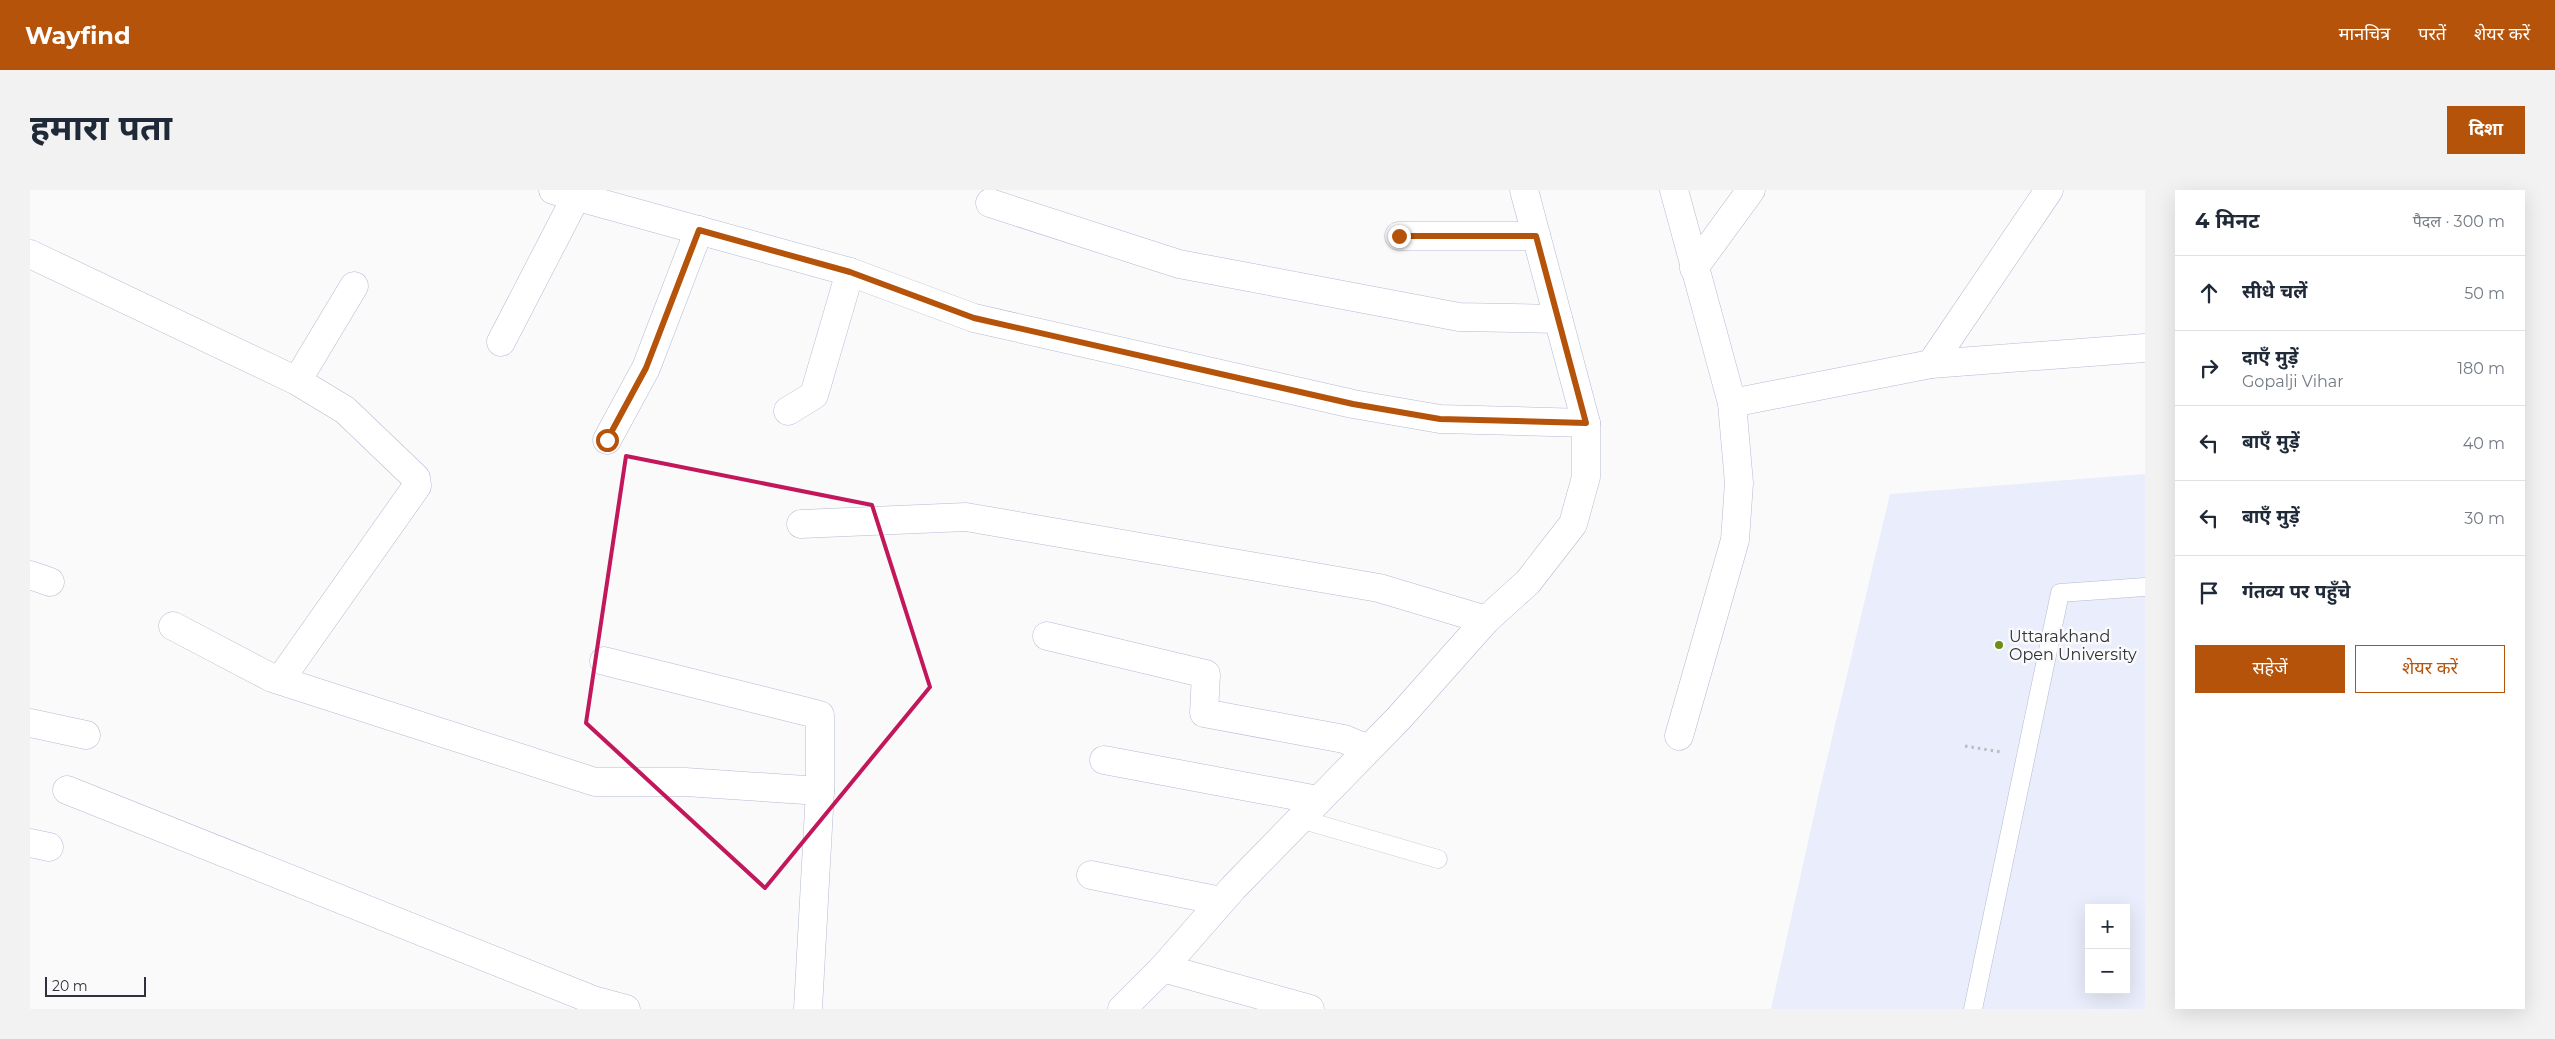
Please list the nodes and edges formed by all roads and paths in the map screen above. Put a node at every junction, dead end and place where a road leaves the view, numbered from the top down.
1 (1524, 190) edge
2 (1674, 190) edge
3 (1750, 190) edge
4 (2049, 190) edge
5 (565, 193) edge
6 (990, 203) dead end
7 (699, 230) junction
8 (1399, 236) dead end
9 (1536, 236) junction
10 (30, 254) edge
11 (1694, 268) junction
12 (850, 272) junction
13 (354, 286) dead end
14 (1558, 319) junction
15 (501, 342) dead end
16 (2145, 348) edge
17 (1931, 364) junction
18 (297, 381) junction
19 (1732, 403) junction
20 (788, 411) dead end
21 (1586, 423) junction
22 (607, 440) dead end
23 (801, 524) dead end
24 (2145, 587) edge
25 (1486, 620) junction
26 (173, 626) dead end
27 (1047, 636) dead end
28 (604, 661) dead end
29 (280, 680) junction
30 (30, 723) edge
31 (86, 735) dead end
32 (1679, 736) dead end
33 (1965, 746) dead end
34 (1368, 749) junction
35 (2027, 757) junction
36 (1104, 760) dead end
37 (67, 790) dead end
38 (820, 791) junction
39 (1309, 810) junction
40 (1438, 859) dead end
41 (1090, 874) dead end
42 (1221, 901) junction
43 (1162, 968) junction
44 (626, 1009) edge
45 (808, 1009) edge
46 (1122, 1009) edge
47 (1310, 1009) edge
48 (1973, 1009) edge

1 - 9 street
2 - 11 street
3 - 11 street
4 - 17 street
5 - 7 street
5 - 15 street
6 - 14 street
7 - 12 street
7 - 22 street
8 - 9 street
9 - 14 street
10 - 18 street
11 - 19 street
12 - 20 street
12 - 21 street
13 - 18 street
14 - 21 street
16 - 17 street
17 - 19 street
18 - 29 street
19 - 32 street
21 - 25 street
23 - 25 street
24 - 35 lane
25 - 34 street
26 - 29 street
27 - 34 street
28 - 38 street
29 - 38 street
30 - 31 street
33 - 35 path
34 - 39 street
35 - 48 lane
36 - 39 street
37 - 44 street
38 - 45 street
39 - 40 lane
39 - 42 street
41 - 42 street
42 - 43 street
43 - 46 street
43 - 47 street

